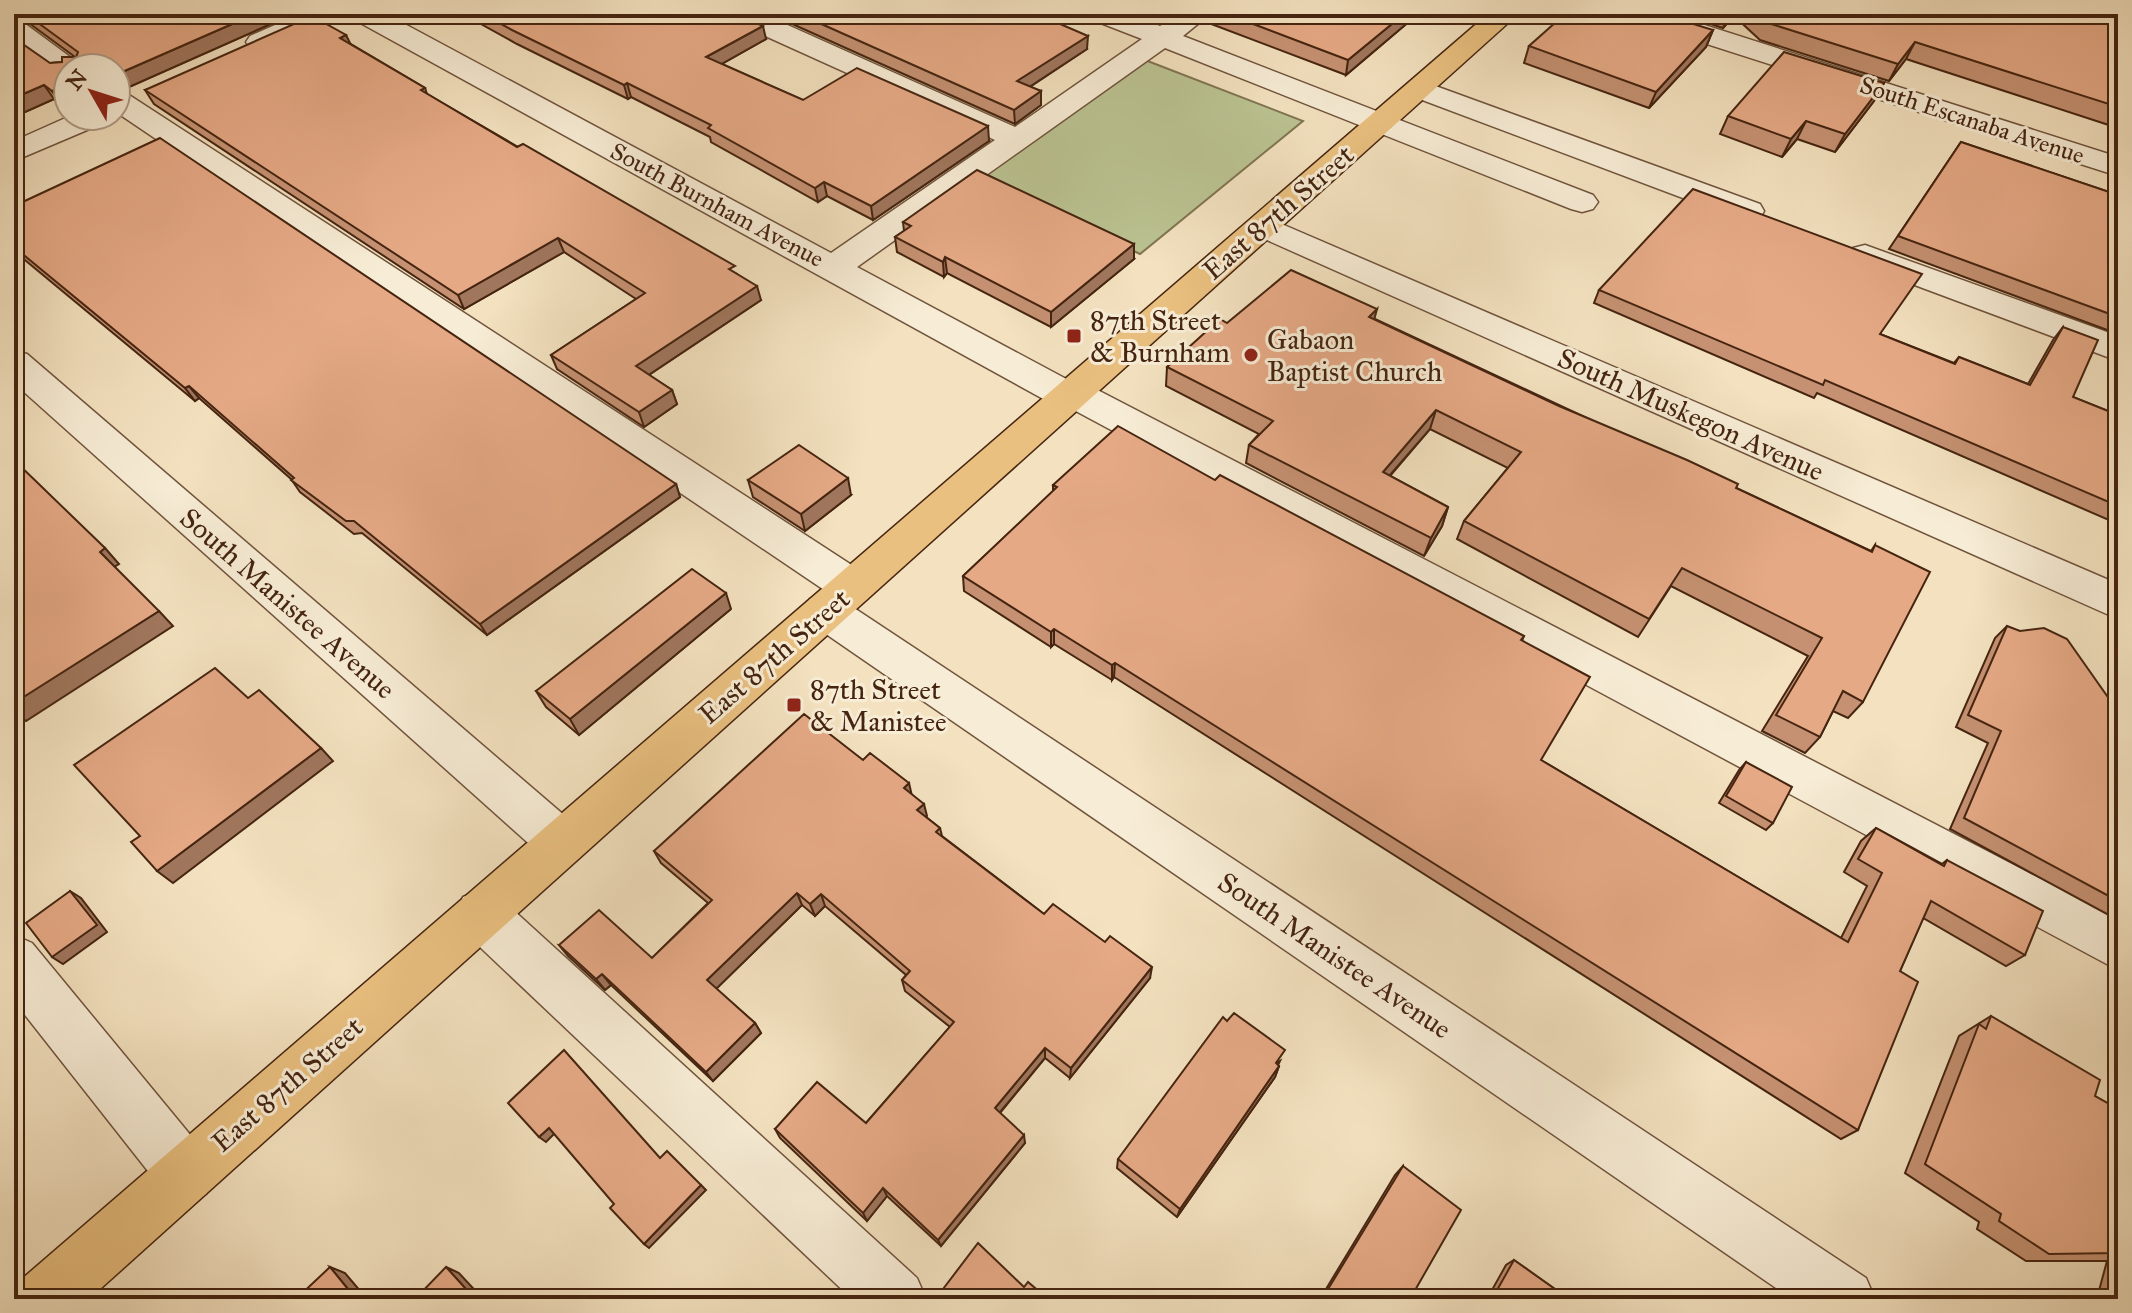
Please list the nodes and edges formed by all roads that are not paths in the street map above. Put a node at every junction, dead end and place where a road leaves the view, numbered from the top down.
1 (323, 14) edge
2 (365, 14) edge
3 (740, 14) edge
4 (1103, 14) edge
5 (1196, 14) edge
6 (1504, 14) edge
7 (1642, 14) edge
8 (14, 29) edge
9 (1162, 38) junction
10 (238, 52) edge
11 (52, 55) edge
12 (1419, 89) junction
13 (132, 111) edge
14 (1379, 123) junction
15 (57, 132) edge
16 (1017, 139) junction
17 (14, 152) edge
18 (2118, 167) edge
19 (1582, 202) dead end
20 (1783, 224) edge
21 (1263, 226) junction
22 (1842, 246) edge
23 (833, 268) junction
24 (2118, 349) edge
25 (14, 363) edge
26 (1071, 395) junction
27 (839, 599) junction
28 (2118, 602) edge
29 (562, 843) junction
30 (481, 914) junction
31 (2118, 946) edge
32 (14, 960) edge
33 (186, 1174) junction
34 (44, 1299) edge
35 (896, 1299) edge
36 (1845, 1299) edge

1 - 10 street
2 - 23 street, South Burnham Avenue
3 - 16 street
4 - 9 street
5 - 9 street
6 - 12 main road, East 87th Street
7 - 18 street, South Escanaba Avenue
8 - 11 street
9 - 14 street
9 - 16 street
12 - 14 main road, East 87th Street
12 - 20 street
13 - 27 street, South Manistee Avenue
14 - 19 street
14 - 21 main road, East 87th Street
15 - 17 street
16 - 23 street
21 - 26 main road, East 87th Street
21 - 28 street, South Muskegon Avenue
22 - 24 street
23 - 26 street, South Burnham Avenue
25 - 29 street, South Manistee Avenue
26 - 27 main road, East 87th Street
26 - 31 street, South Burnham Avenue
27 - 29 main road, East 87th Street
27 - 36 street, South Manistee Avenue
29 - 30 main road, East 87th Street
30 - 33 main road, East 87th Street
30 - 35 street
32 - 33 street
33 - 34 main road, East 87th Street

